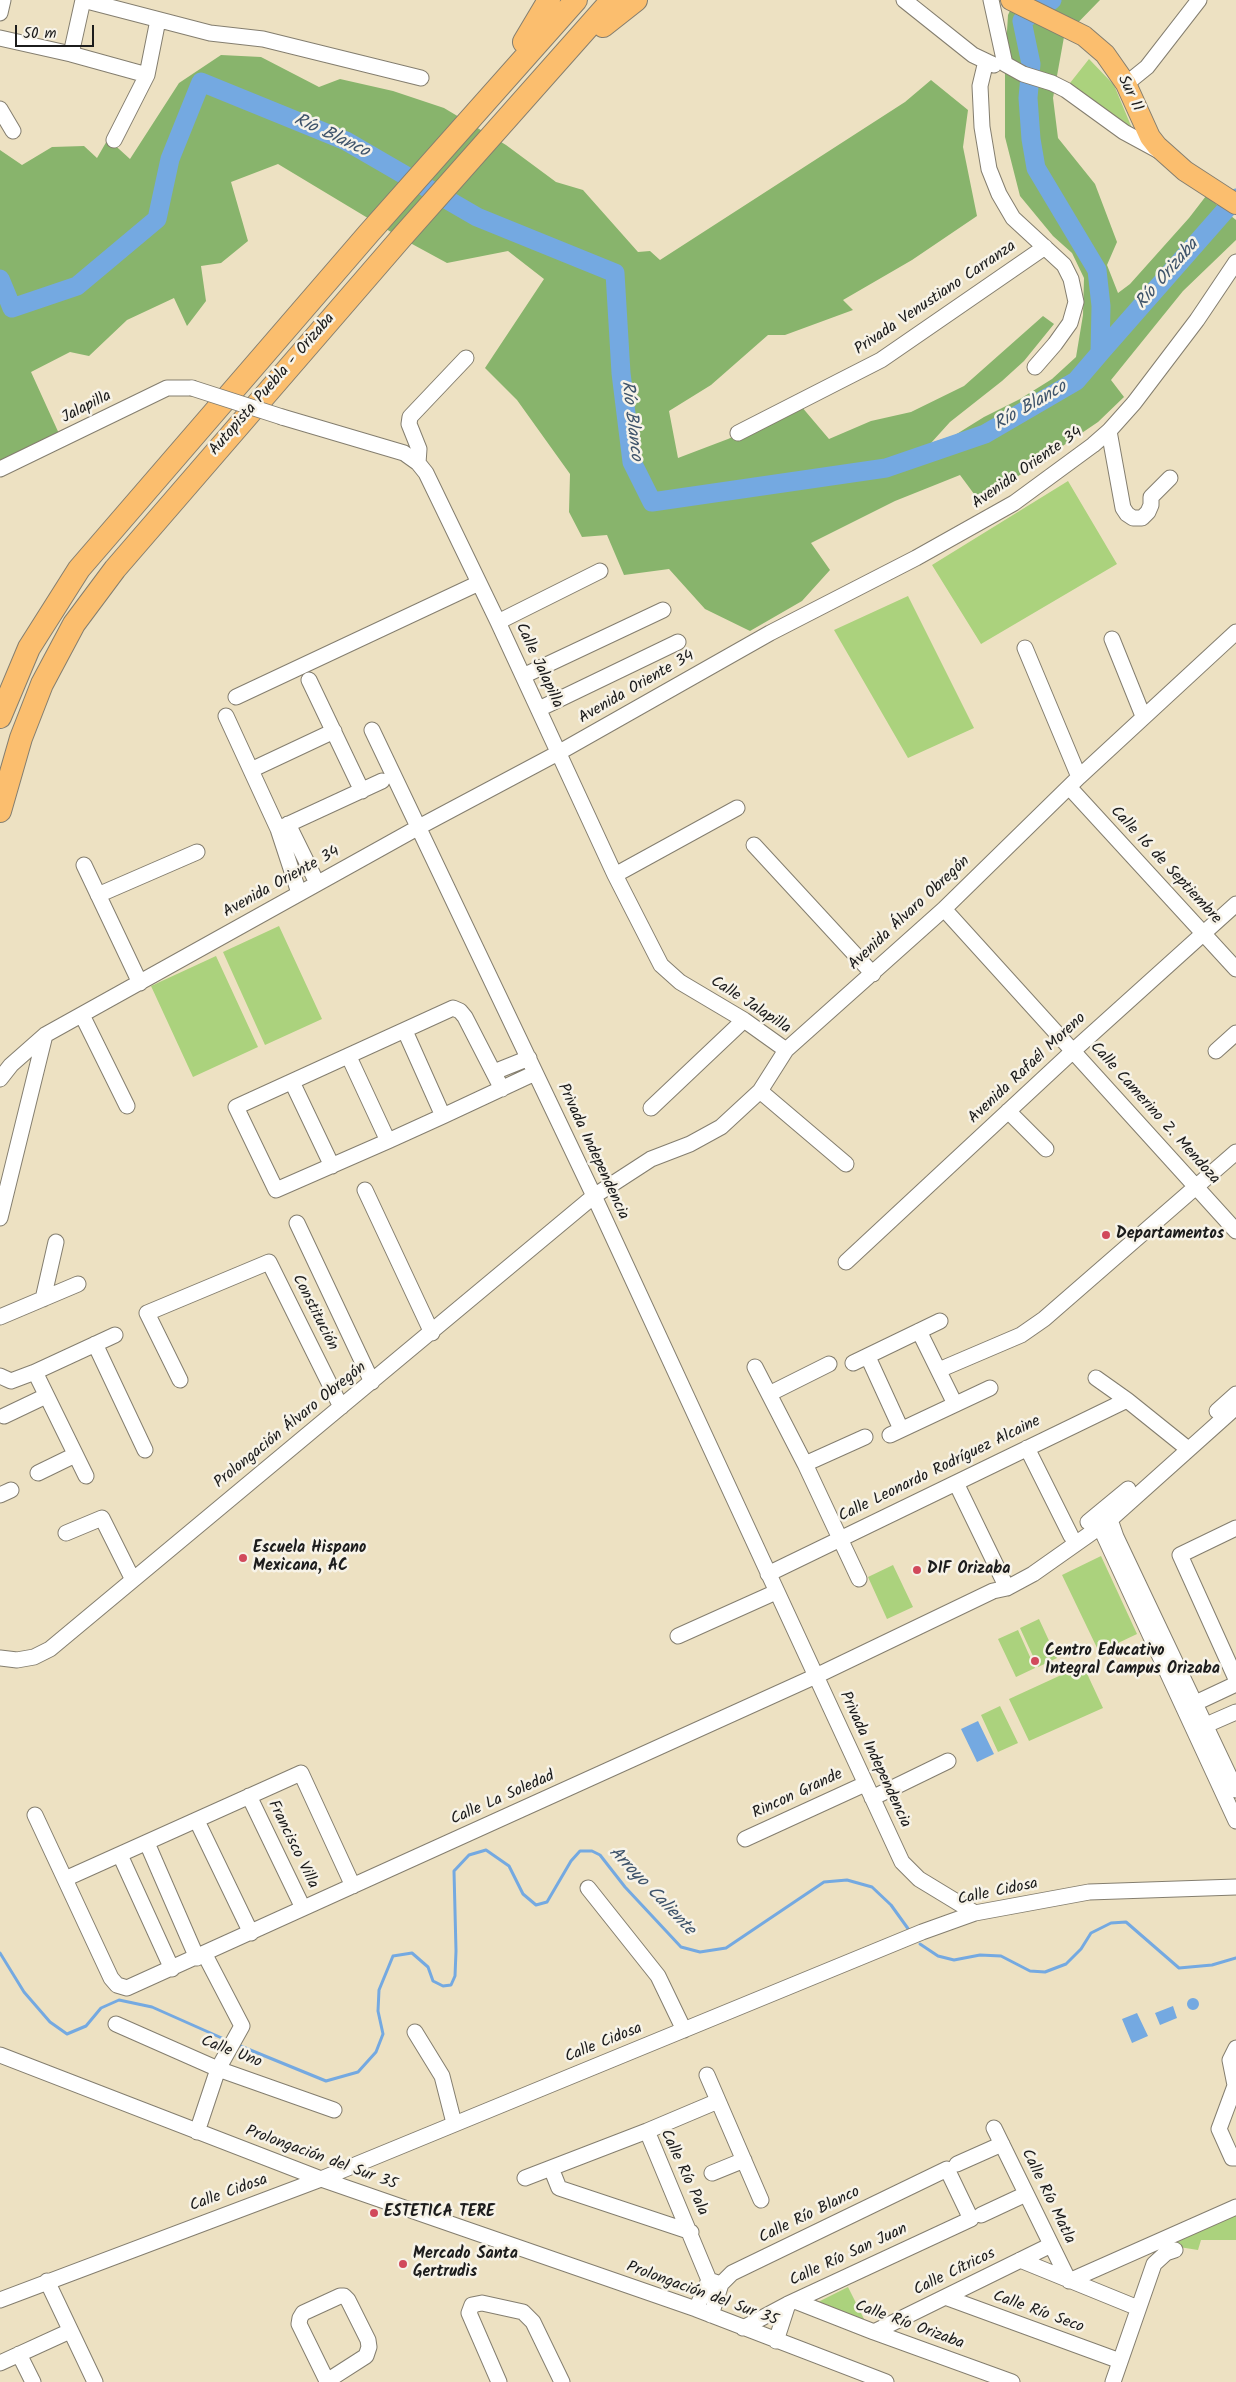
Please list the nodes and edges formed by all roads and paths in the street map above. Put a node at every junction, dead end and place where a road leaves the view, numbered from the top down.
1 (3, 0) edge
2 (83, 0) edge
3 (549, 0) edge
4 (576, 0) edge
5 (612, 0) edge
6 (636, 0) edge
7 (904, 0) edge
8 (991, 0) edge
9 (1011, 0) edge
10 (1199, 0) edge
11 (0, 13) edge
12 (158, 20) junction
13 (0, 38) edge
14 (71, 54) junction
15 (986, 61) junction
16 (1006, 64) junction
17 (147, 75) junction
18 (421, 78) dead end
19 (1126, 84) junction
20 (490, 96) junction
21 (525, 98) junction
22 (0, 109) edge
23 (13, 132) dead end
24 (114, 140) dead end
25 (1168, 156) junction
26 (1236, 204) edge
27 (1045, 247) junction
28 (1236, 262) edge
29 (466, 358) dead end
30 (1035, 367) dead end
31 (192, 388) joint
32 (1109, 431) junction
33 (738, 432) dead end
34 (418, 463) junction
35 (0, 469) edge
36 (1170, 478) dead end
37 (600, 572) dead end
38 (479, 583) junction
39 (663, 610) dead end
40 (498, 622) junction
41 (1112, 639) dead end
42 (1234, 639) edge
43 (678, 642) dead end
44 (1025, 648) dead end
45 (523, 676) junction
46 (309, 680) dead end
47 (236, 697) dead end
48 (539, 709) junction
49 (0, 716) edge
50 (226, 716) dead end
51 (1143, 716) junction
52 (372, 730) dead end
53 (334, 732) junction
54 (558, 754) junction
55 (251, 770) junction
56 (382, 781) dead end
57 (1074, 782) junction
58 (362, 791) junction
59 (737, 808) dead end
60 (0, 811) edge
61 (283, 827) junction
62 (419, 827) junction
63 (754, 846) dead end
64 (197, 852) dead end
65 (84, 865) dead end
66 (615, 875) junction
67 (317, 883) junction
68 (299, 893) junction
69 (98, 895) junction
70 (1236, 904) edge
71 (944, 909) junction
72 (1203, 934) junction
73 (1236, 969) edge
74 (873, 974) junction
75 (140, 983) junction
76 (82, 1015) junction
77 (744, 1020) junction
78 (405, 1032) junction
79 (1236, 1033) edge
80 (45, 1035) junction
81 (786, 1050) junction
82 (1073, 1050) junction
83 (1216, 1051) dead end
84 (348, 1057) junction
85 (529, 1058) junction
86 (494, 1072) junction
87 (535, 1073) junction
88 (0, 1080) edge
89 (292, 1082) junction
90 (502, 1089) junction
91 (760, 1091) junction
92 (127, 1106) dead end
93 (651, 1108) dead end
94 (1008, 1111) junction
95 (443, 1116) junction
96 (388, 1141) junction
97 (1046, 1149) dead end
98 (1236, 1152) edge
99 (846, 1164) dead end
100 (332, 1166) junction
101 (1197, 1187) junction
102 (365, 1190) dead end
103 (594, 1196) junction
104 (0, 1218) edge
105 (297, 1223) dead end
106 (1236, 1231) edge
107 (56, 1242) dead end
108 (846, 1262) dead end
109 (78, 1284) dead end
110 (43, 1298) junction
111 (0, 1317) edge
112 (940, 1321) dead end
113 (919, 1331) junction
114 (432, 1332) junction
115 (115, 1335) dead end
116 (95, 1344) junction
117 (868, 1357) junction
118 (853, 1363) dead end
119 (829, 1364) dead end
120 (755, 1366) dead end
121 (939, 1370) junction
122 (35, 1372) junction
123 (0, 1376) edge
124 (1096, 1378) dead end
125 (180, 1380) dead end
126 (372, 1382) junction
127 (990, 1388) dead end
128 (769, 1394) junction
129 (1236, 1394) edge
130 (46, 1396) junction
131 (1128, 1400) junction
132 (955, 1404) junction
133 (341, 1407) junction
134 (1236, 1407) edge
135 (4, 1416) dead end
136 (865, 1437) dead end
137 (1185, 1446) junction
138 (1027, 1448) junction
139 (145, 1450) dead end
140 (75, 1455) junction
141 (805, 1464) junction
142 (38, 1473) dead end
143 (86, 1476) dead end
144 (956, 1483) junction
145 (1105, 1524) junction
146 (1236, 1528) edge
147 (66, 1533) dead end
148 (1070, 1536) junction
149 (840, 1538) junction
150 (768, 1574) junction
151 (132, 1578) junction
152 (859, 1580) dead end
153 (1002, 1587) junction
154 (776, 1592) junction
155 (678, 1636) dead end
156 (1230, 1650) edge
157 (0, 1658) edge
158 (816, 1676) junction
159 (1236, 1679) edge
160 (1236, 1684) edge
161 (1189, 1706) junction
162 (1236, 1712) edge
163 (1200, 1728) junction
164 (948, 1761) dead end
165 (865, 1784) junction
166 (1236, 1790) edge
167 (249, 1796) junction
168 (872, 1798) junction
169 (35, 1814) dead end
170 (197, 1821) junction
171 (1236, 1821) edge
172 (745, 1839) dead end
173 (147, 1843) junction
174 (120, 1855) junction
175 (65, 1879) junction
176 (353, 1886) junction
177 (1236, 1887) edge
178 (588, 1888) dead end
179 (303, 1908) junction
180 (975, 1913) junction
181 (251, 1933) junction
182 (201, 1956) junction
183 (172, 1969) junction
184 (116, 2024) dead end
185 (684, 2030) junction
186 (415, 2032) dead end
187 (1236, 2048) edge
188 (0, 2055) edge
189 (218, 2069) junction
190 (707, 2075) dead end
191 (1235, 2084) edge
192 (718, 2101) junction
193 (334, 2110) dead end
194 (1229, 2118) edge
195 (454, 2123) junction
196 (994, 2128) dead end
197 (647, 2131) junction
198 (197, 2132) junction
199 (1002, 2144) junction
200 (1233, 2149) edge
201 (744, 2160) junction
202 (952, 2167) junction
203 (551, 2168) junction
204 (712, 2173) dead end
205 (525, 2178) dead end
206 (321, 2179) junction
207 (1026, 2194) junction
208 (762, 2200) dead end
209 (1236, 2207) edge
210 (976, 2217) junction
211 (691, 2232) junction
212 (1051, 2245) junction
213 (1175, 2250) dead end
214 (1020, 2260) junction
215 (1169, 2265) dead end
216 (1152, 2271) junction
217 (47, 2281) junction
218 (1069, 2281) junction
219 (715, 2282) junction
220 (945, 2297) junction
221 (0, 2300) edge
222 (791, 2302) junction
223 (1138, 2308) junction
224 (704, 2312) junction
225 (743, 2328) junction
226 (70, 2331) junction
227 (874, 2332) junction
228 (776, 2341) junction
229 (19, 2354) junction
230 (1120, 2361) junction
231 (0, 2363) edge
232 (863, 2378) edge
233 (327, 2381) edge
234 (33, 2382) edge
235 (95, 2382) edge
236 (498, 2382) edge
237 (562, 2382) edge
238 (886, 2382) edge
239 (1012, 2382) edge
240 (1113, 2382) edge

1 - 11 street
2 - 12 street
2 - 14 street
3 - 20 highway
4 - 20 highway, Autopista Puebla - Orizaba
5 - 21 highway, Autopista Puebla - Orizaba
6 - 21 highway
7 - 15 street
8 - 16 street
9 - 19 main road, Sur 11
10 - 19 street
12 - 17 street
12 - 18 street
13 - 14 street
14 - 17 street
15 - 16 street
15 - 27 street, Privada Venustiano Carranza
16 - 25 street
17 - 24 street
19 - 25 main road, Sur 11
20 - 49 highway, Autopista Puebla - Orizaba
21 - 60 highway, Autopista Puebla - Orizaba
22 - 23 street
25 - 26 main road, Sur 11
27 - 30 street, Privada Venustiano Carranza
27 - 33 street, Privada Venustiano Carranza
28 - 32 street, Avenida Oriente 34
29 - 34 street
31 - 34 street, Calle Jalapilla, bridge
31 - 35 street, Jalapilla
32 - 36 street
32 - 54 street, Avenida Oriente 34
34 - 38 street, Calle Jalapilla
37 - 40 street
38 - 40 street, Calle Jalapilla
38 - 47 street
39 - 45 street
40 - 45 street, Calle Jalapilla
41 - 51 street
42 - 51 street, Avenida Álvaro Obregón
43 - 48 street
44 - 57 street, Calle 16 de Septiembre
45 - 48 street, Calle Jalapilla
46 - 53 street
48 - 54 street, Calle Jalapilla
50 - 55 street
51 - 57 street, Avenida Álvaro Obregón
52 - 62 street, Privada Independencia
53 - 55 street
53 - 58 street
54 - 62 street, Avenida Oriente 34
54 - 66 street, Calle Jalapilla
55 - 61 street
56 - 58 street
57 - 71 street, Avenida Álvaro Obregón
57 - 72 street, Calle 16 de Septiembre
58 - 61 street
59 - 66 street
61 - 67 street
61 - 68 street
62 - 67 street, Avenida Oriente 34
62 - 85 street, Privada Independencia
63 - 74 street
64 - 69 street
65 - 69 street
66 - 77 street, Calle Jalapilla
67 - 68 street, Avenida Oriente 34
68 - 75 street, Avenida Oriente 34
69 - 75 street
70 - 72 street, Avenida Rafaél Moreno
71 - 74 street, Avenida Álvaro Obregón
71 - 82 street, Calle Camerino Z. Mendoza
72 - 73 street, Calle 16 de Septiembre
72 - 82 street, Avenida Rafaél Moreno
74 - 81 street, Avenida Álvaro Obregón
75 - 76 street, Avenida Oriente 34
76 - 80 street, Avenida Oriente 34
76 - 92 street
77 - 81 street, Calle Jalapilla
77 - 93 street
78 - 84 street
78 - 86 street
78 - 95 street
79 - 83 street
80 - 88 street, Avenida Oriente 34
80 - 104 street
81 - 91 street, Avenida Álvaro Obregón
82 - 94 street, Avenida Rafaél Moreno
82 - 101 street, Calle Camerino Z. Mendoza
84 - 89 street
84 - 96 street
85 - 86 street
85 - 87 street, Privada Independencia
86 - 90 street
87 - 90 street
87 - 103 street, Privada Independencia
89 - 100 street
89 - 100 street
90 - 95 street
91 - 99 street
91 - 103 street, Avenida Álvaro Obregón
94 - 97 street
94 - 108 street, Avenida Rafaél Moreno
95 - 96 street
96 - 100 street
98 - 101 street
101 - 106 street, Calle Camerino Z. Mendoza
101 - 121 street
102 - 114 street
103 - 114 street, Prolongación Álvaro Obregón
103 - 150 street, Privada Independencia
105 - 126 street
107 - 110 street
109 - 110 street
110 - 111 street
112 - 113 street
113 - 117 street
113 - 121 street
114 - 126 street, Prolongación Álvaro Obregón
115 - 116 street
116 - 122 street
116 - 139 street
117 - 118 street
117 - 132 street
119 - 128 street
120 - 128 street
121 - 132 street
122 - 123 street
122 - 130 street
124 - 131 street
125 - 133 street, Constitución
126 - 133 street, Prolongación Álvaro Obregón
127 - 132 street
128 - 141 street
129 - 137 street
130 - 135 street
130 - 140 street
131 - 137 street
131 - 138 street, Calle Leonardo Rodríguez Alcaine
133 - 151 street, Prolongación Álvaro Obregón
134 - 137 street
136 - 141 street
137 - 145 street
137 - 145 street
138 - 144 street, Calle Leonardo Rodríguez Alcaine
138 - 148 street
140 - 142 street
140 - 143 street
141 - 149 street
144 - 149 street, Calle Leonardo Rodríguez Alcaine
144 - 153 street
145 - 148 street
145 - 153 street
145 - 161 street
146 - 156 street
147 - 151 street
148 - 153 street
149 - 150 street, Calle Leonardo Rodríguez Alcaine
149 - 152 street
150 - 154 street, Privada Independencia
151 - 157 street, Prolongación Álvaro Obregón
153 - 158 street, Calle La Soledad
154 - 155 street
154 - 158 street, Privada Independencia
156 - 159 street
158 - 165 street, Privada Independencia
158 - 176 street, Calle La Soledad
160 - 161 street
161 - 163 street
162 - 163 street
163 - 166 street
163 - 171 street
164 - 168 street
165 - 168 street, Privada Independencia
165 - 172 street, Rincon Grande
167 - 170 street
167 - 176 street
167 - 179 street, Francisco Villa
168 - 180 street, Privada Independencia
169 - 175 street
170 - 173 street
170 - 181 street
173 - 174 street
173 - 182 street
174 - 175 street
174 - 183 street
175 - 183 street, Calle La Soledad
176 - 179 street, Calle La Soledad
177 - 180 street, Calle Cidosa
178 - 185 street
179 - 181 street, Calle La Soledad
180 - 185 street, Calle Cidosa
181 - 182 street, Calle La Soledad
182 - 183 street, Calle La Soledad
182 - 189 street
184 - 189 street, Calle Uno
185 - 195 street, Calle Cidosa
186 - 195 street
187 - 191 street
188 - 198 street, Prolongación del Sur 35
189 - 193 street, Calle Uno
189 - 198 street
190 - 192 street
191 - 194 street
192 - 197 street
192 - 201 street
194 - 200 street
195 - 206 street, Calle Cidosa
196 - 199 street, Calle Río Matla
197 - 203 street, Calle Río Pala
197 - 211 street, Calle Río Pala
198 - 206 street, Prolongación del Sur 35
199 - 202 street, Calle Río Blanco
199 - 207 street, Calle Río Matla
201 - 204 street
201 - 208 street
202 - 210 street
202 - 219 street, Calle Río Blanco
203 - 205 street, Calle Río Pala
203 - 211 street
206 - 217 street, Calle Cidosa
206 - 224 street, Prolongación del Sur 35
207 - 210 street, Calle Río San Juan
207 - 212 street, Calle Río Matla
209 - 218 street
210 - 222 street, Calle Río San Juan
211 - 219 street, Calle Río Pala
212 - 214 street, Calle Cítricos
212 - 218 street, Calle Río Matla
213 - 216 street
214 - 218 street
214 - 220 street, Calle Cítricos
215 - 216 street
216 - 223 street
217 - 221 street, Calle Cidosa
217 - 226 street
218 - 223 street
219 - 224 street
220 - 227 street, Calle Cítricos
220 - 230 street, Calle Río Seco
222 - 225 street, Calle Río San Juan
222 - 227 street, Calle Río Orizaba
222 - 228 street
223 - 230 street
224 - 225 street, Prolongación del Sur 35
225 - 228 street, Prolongación del Sur 35
226 - 229 street
226 - 235 street
227 - 239 street, Calle Río Orizaba
228 - 232 street, Prolongación del Sur 35
229 - 231 street
229 - 234 street
230 - 240 street
232 - 238 street, Prolongación del Sur 35
233 - 233 street
236 - 237 street

